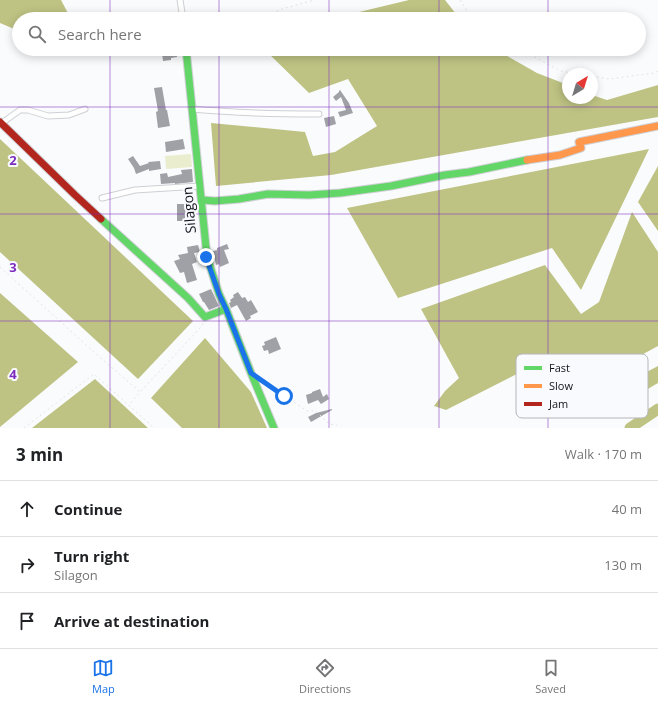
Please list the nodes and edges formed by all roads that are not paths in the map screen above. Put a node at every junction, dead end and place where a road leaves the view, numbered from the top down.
1 (180, 0) edge
2 (182, 12) edge
3 (187, 56) edge
4 (85, 109) dead end
5 (192, 109) junction
6 (319, 114) dead end
7 (1, 123) edge
8 (658, 126) edge
9 (200, 186) junction
10 (102, 198) dead end
11 (202, 200) junction
12 (226, 309) junction
13 (274, 428) edge

1 - 2 street
3 - 5 street, Silagon
4 - 7 street
5 - 6 street
5 - 9 street, Silagon
7 - 12 street
8 - 11 street
9 - 10 street
9 - 11 street, Silagon
11 - 12 street, Silagon
12 - 13 street, Silagon

